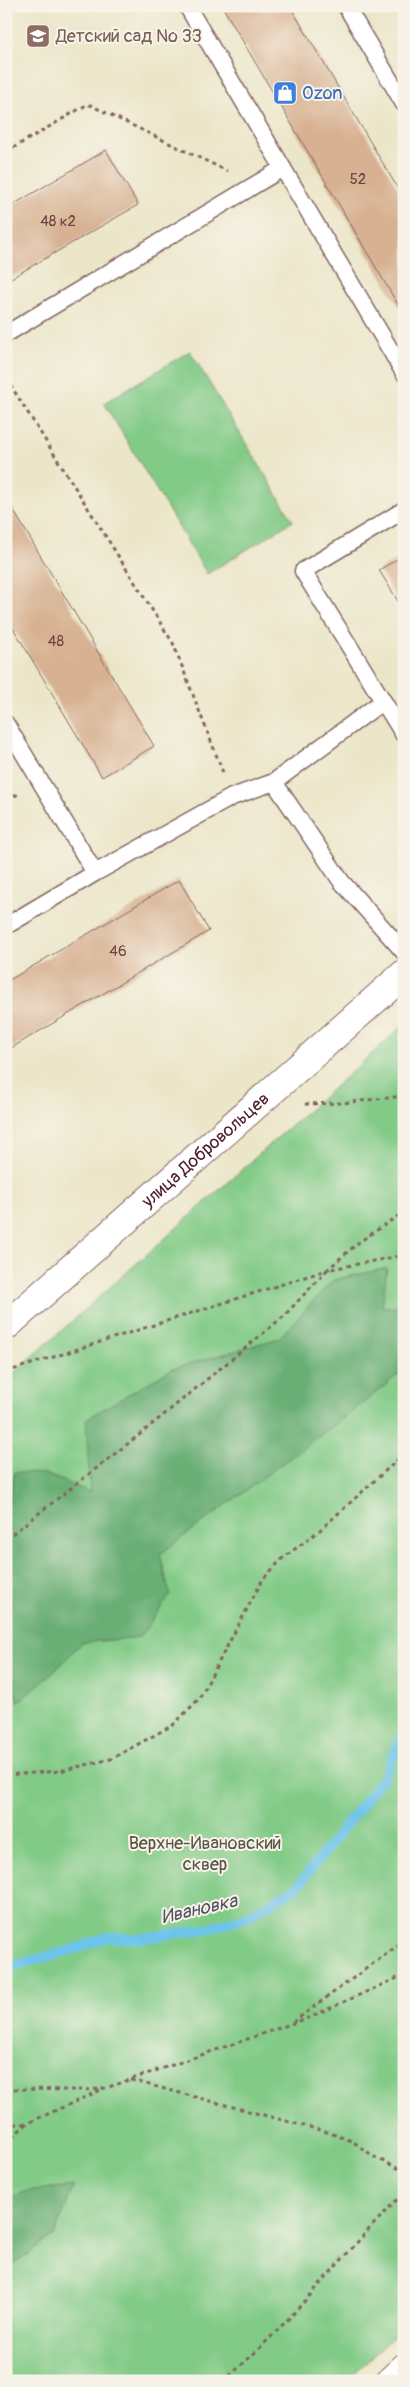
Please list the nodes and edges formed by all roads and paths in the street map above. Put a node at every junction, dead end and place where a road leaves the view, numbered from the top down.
1 (187, 6) edge
2 (346, 6) edge
3 (404, 104) edge
4 (6, 152) edge
5 (283, 168) junction
6 (256, 185) junction
7 (6, 334) edge
8 (404, 373) edge
9 (6, 378) edge
10 (404, 510) edge
11 (383, 701) junction
12 (6, 724) edge
13 (404, 735) edge
14 (274, 782) junction
15 (232, 796) junction
16 (95, 873) junction
17 (6, 926) edge
18 (404, 952) edge
19 (404, 974) edge
20 (404, 1096) edge
21 (298, 1103) dead end
22 (404, 1212) edge
23 (404, 1255) edge
24 (327, 1270) junction
25 (6, 1326) edge
26 (6, 1372) edge
27 (404, 1454) edge
28 (6, 1539) edge
29 (6, 1775) edge
30 (404, 1941) edge
31 (404, 1975) edge
32 (288, 2025) junction
33 (131, 2080) junction
34 (106, 2088) junction
35 (6, 2090) edge
36 (28, 2123) junction
37 (6, 2125) edge
38 (6, 2142) edge
39 (404, 2171) edge
40 (404, 2193) edge
41 (404, 2368) edge
42 (223, 2381) edge
43 (390, 2381) edge

1 - 5 lane
2 - 3 lane
4 - 6 path
5 - 6 lane
5 - 8 lane
6 - 7 lane
9 - 15 path
10 - 11 lane
11 - 13 lane
11 - 14 lane
12 - 16 lane
14 - 15 lane
14 - 18 lane
15 - 16 lane
16 - 17 lane
19 - 25 street, улица Добровольцев
20 - 21 path
22 - 24 path
23 - 24 path
24 - 26 path
24 - 28 path
27 - 29 path
30 - 32 path
31 - 32 path
32 - 33 path
33 - 34 path
33 - 39 path
34 - 35 path
34 - 36 path
36 - 37 path
36 - 38 path
40 - 42 path
41 - 43 street

